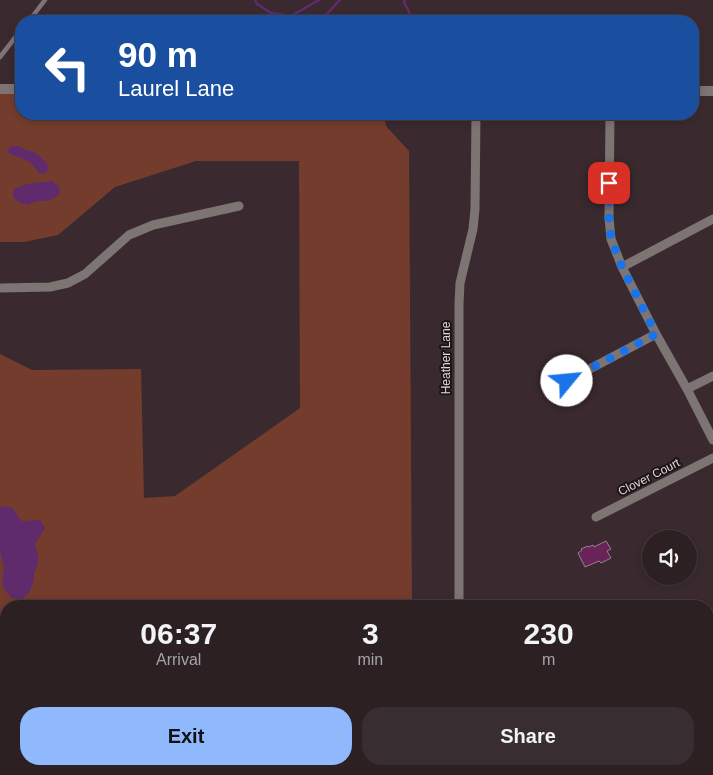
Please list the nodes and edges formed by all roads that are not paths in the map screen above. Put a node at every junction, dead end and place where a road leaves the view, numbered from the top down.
1 (46, 0) edge
2 (34, 15) edge
3 (15, 38) edge
4 (0, 57) edge
5 (0, 88) edge
6 (15, 89) edge
7 (699, 91) edge
8 (713, 91) edge
9 (476, 120) edge
10 (610, 120) edge
11 (239, 206) dead end
12 (713, 219) edge
13 (622, 267) junction
14 (0, 288) edge
15 (656, 334) junction
16 (713, 376) edge
17 (567, 381) dead end
18 (687, 389) junction
19 (713, 440) edge
20 (713, 458) edge
21 (596, 517) dead end
22 (459, 600) edge

1 - 2 lane
3 - 4 lane
5 - 6 street
7 - 8 street
9 - 22 street, Heather Lane
10 - 13 street
11 - 14 street
12 - 13 street
13 - 15 street
15 - 17 street
15 - 18 street
16 - 18 street
18 - 19 street
20 - 21 street, Clover Court

